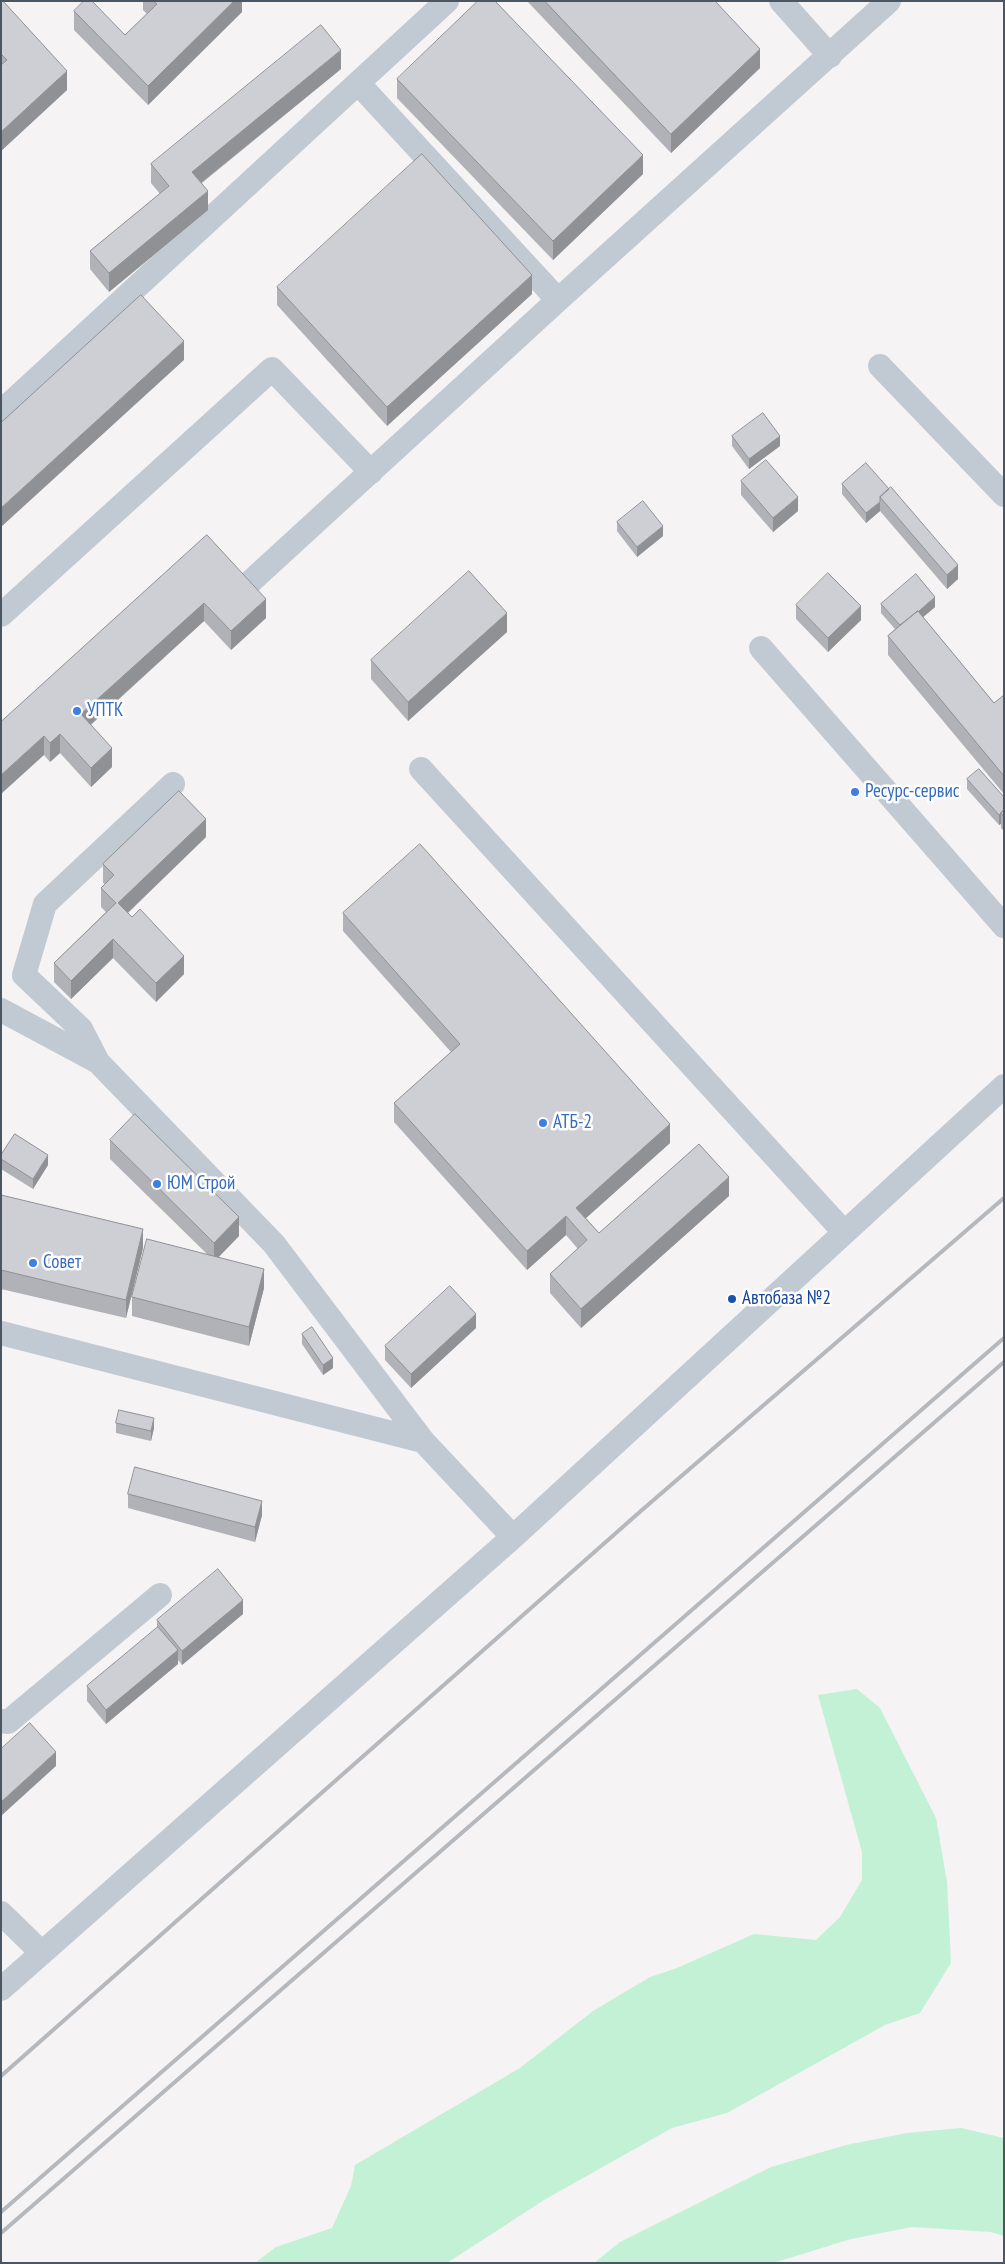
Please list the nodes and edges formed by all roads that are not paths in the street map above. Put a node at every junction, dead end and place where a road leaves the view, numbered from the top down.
1 (447, 1) edge
2 (781, 1) edge
3 (889, 1) edge
4 (830, 56) junction
5 (358, 83) junction
6 (558, 300) junction
7 (880, 366) dead end
8 (1, 412) edge
9 (371, 472) junction
10 (1004, 495) edge
11 (248, 584) edge
12 (1, 615) edge
13 (761, 648) dead end
14 (420, 769) dead end
15 (173, 784) dead end
16 (1004, 926) edge
17 (1, 1010) edge
18 (98, 1062) junction
19 (1004, 1086) edge
20 (844, 1232) junction
21 (1, 1332) edge
22 (423, 1441) junction
23 (512, 1537) junction
24 (160, 1595) dead end
25 (1, 1721) edge
26 (1, 1913) edge
27 (42, 1953) junction
28 (1, 1989) edge

1 - 5 street
2 - 4 street
3 - 4 street
4 - 6 street
5 - 6 street
5 - 8 street
6 - 9 street
7 - 10 street
9 - 11 street
9 - 12 street
13 - 16 street
14 - 20 street
15 - 18 street
17 - 18 street
18 - 22 street
19 - 20 street
20 - 23 street
21 - 22 street
22 - 23 street
23 - 27 street
24 - 25 street
26 - 27 street
27 - 28 street

